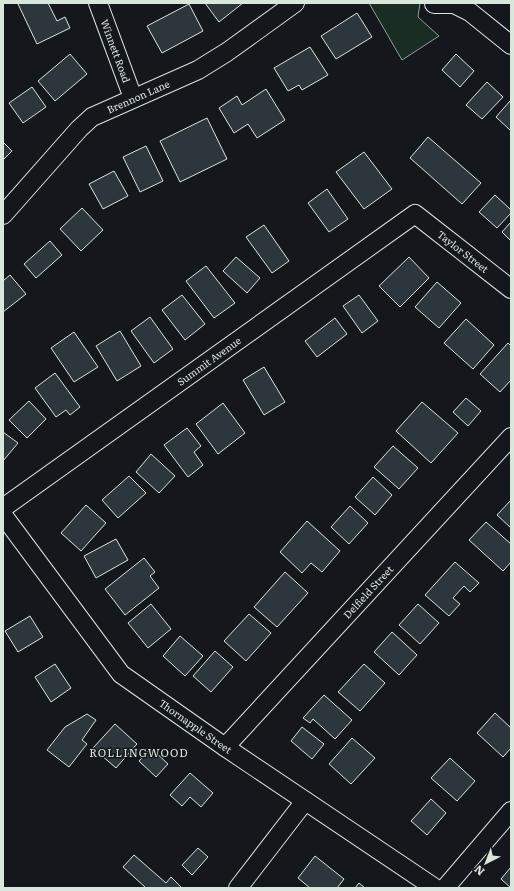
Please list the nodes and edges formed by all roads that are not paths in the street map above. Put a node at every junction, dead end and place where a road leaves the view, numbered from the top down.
1 (98, 3) edge
2 (295, 3) edge
3 (434, 4) dead end
4 (511, 45) edge
5 (133, 98) junction
6 (415, 214) joint
7 (3, 215) edge
8 (511, 289) edge
9 (511, 437) edge
10 (3, 508) edge
11 (3, 515) edge
12 (225, 747) junction
13 (305, 801) junction
14 (511, 811) edge
15 (238, 888) edge
16 (435, 888) edge
17 (445, 888) edge

1 - 5 street, Winnett Road
2 - 5 street, Brennon Lane
3 - 4 street
5 - 7 street, Brennon Lane
6 - 8 street, Taylor Street
6 - 10 street, Summit Avenue
9 - 12 street, Delfield Street
11 - 12 street, Thornapple Street
12 - 13 street, Thornapple Street
13 - 15 street
13 - 16 street, Thornapple Street
14 - 17 street

